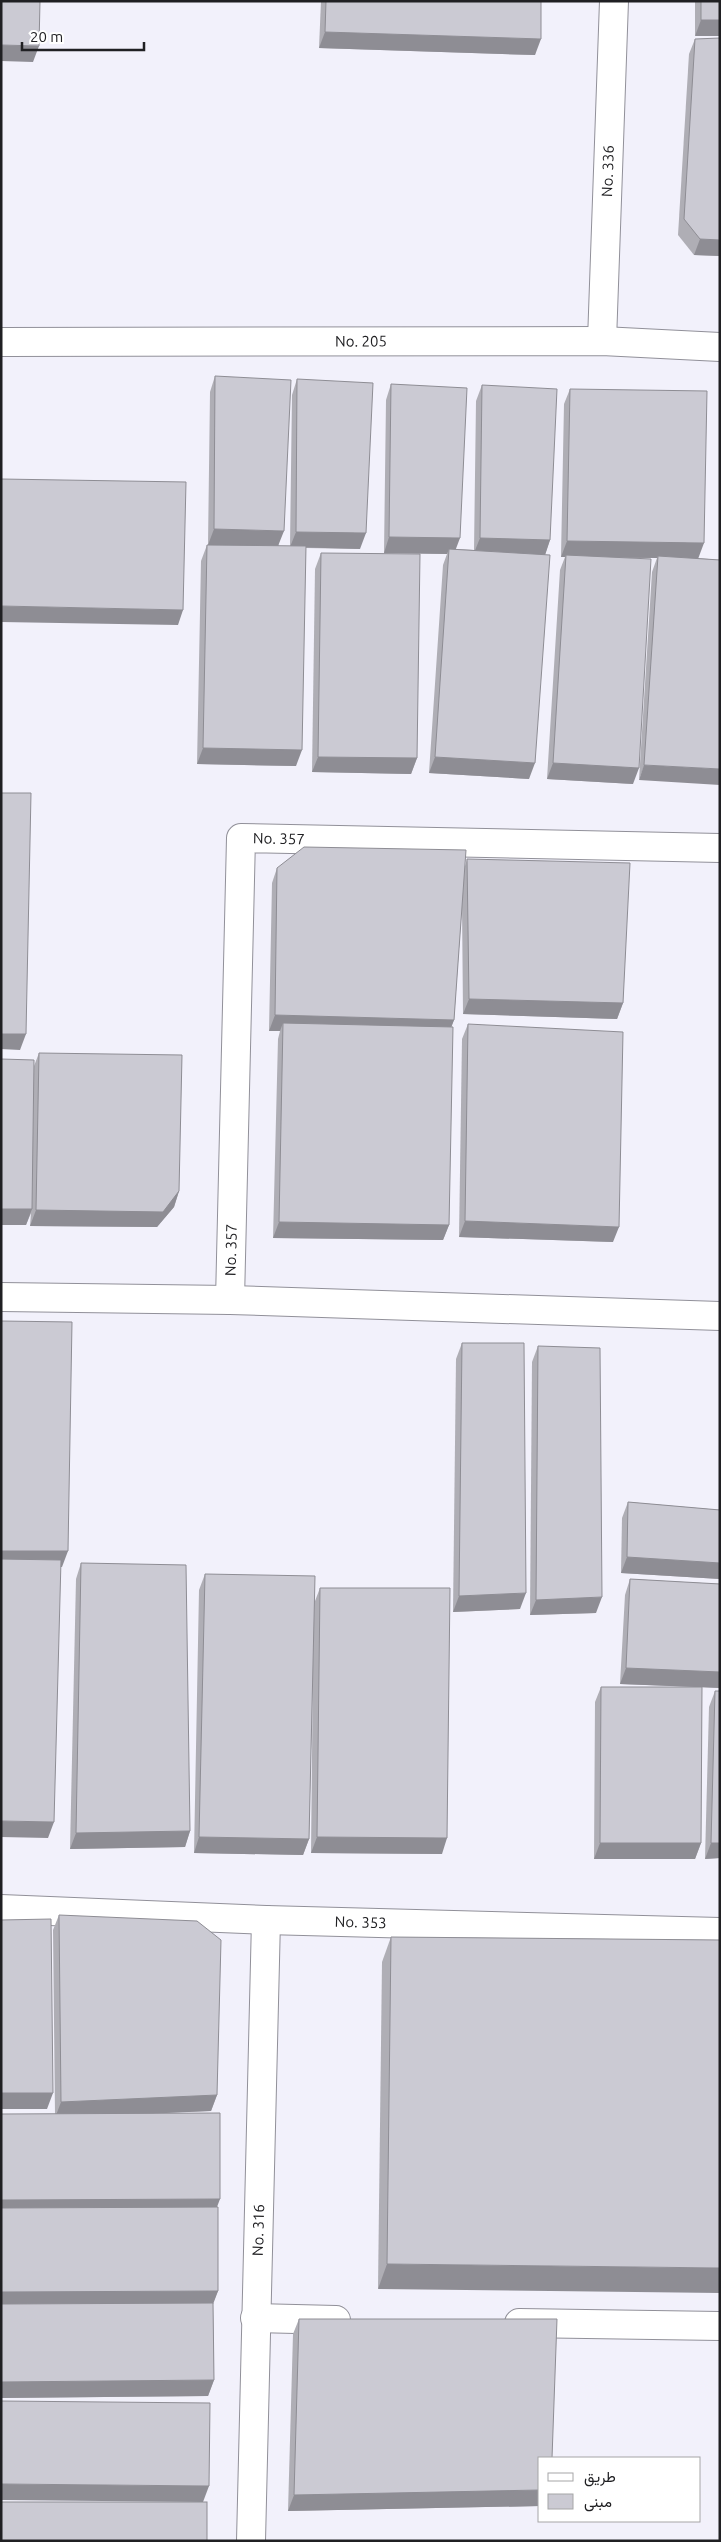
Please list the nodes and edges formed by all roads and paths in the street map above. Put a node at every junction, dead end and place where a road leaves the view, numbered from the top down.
1 (614, 1) edge
2 (602, 341) junction
3 (1, 342) edge
4 (720, 347) edge
5 (720, 848) edge
6 (1, 1297) edge
7 (230, 1300) junction
8 (720, 1316) edge
9 (1, 1909) edge
10 (266, 1920) junction
11 (720, 1932) edge
12 (255, 2318) junction
13 (364, 2320) edge
14 (492, 2322) edge
15 (720, 2326) edge
16 (251, 2541) edge

1 - 2 street, No. 336
2 - 3 street, No. 205
2 - 4 street, No. 205
5 - 7 street, No. 357
6 - 7 street
7 - 8 street
9 - 10 street, No. 353
10 - 11 street, No. 353
10 - 12 street, No. 316
12 - 13 street
12 - 16 street, No. 316
14 - 15 street

